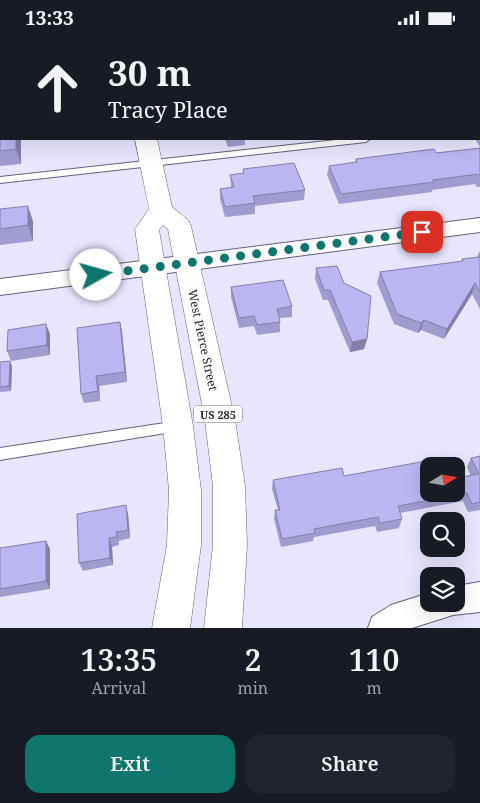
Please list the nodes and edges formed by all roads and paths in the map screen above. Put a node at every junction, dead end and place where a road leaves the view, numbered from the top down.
1 (146, 140) edge
2 (357, 140) edge
3 (151, 163) junction
4 (0, 180) edge
5 (162, 210) junction
6 (480, 225) edge
7 (187, 263) junction
8 (153, 268) junction
9 (0, 287) edge
10 (178, 426) junction
11 (0, 453) edge
12 (480, 597) edge
13 (465, 600) edge
14 (420, 610) edge
15 (171, 628) edge
16 (224, 628) edge
17 (383, 628) edge

1 - 3 highway
2 - 3 lane
3 - 4 lane
3 - 5 highway
5 - 7 highway, West Pierce Street / US 285
5 - 8 highway, US 285
6 - 7 street
7 - 8 street
7 - 16 highway, West Pierce Street / US 285
8 - 9 street
8 - 10 highway, US 285
10 - 11 lane
10 - 15 highway, US 285
12 - 13 street
14 - 17 street

